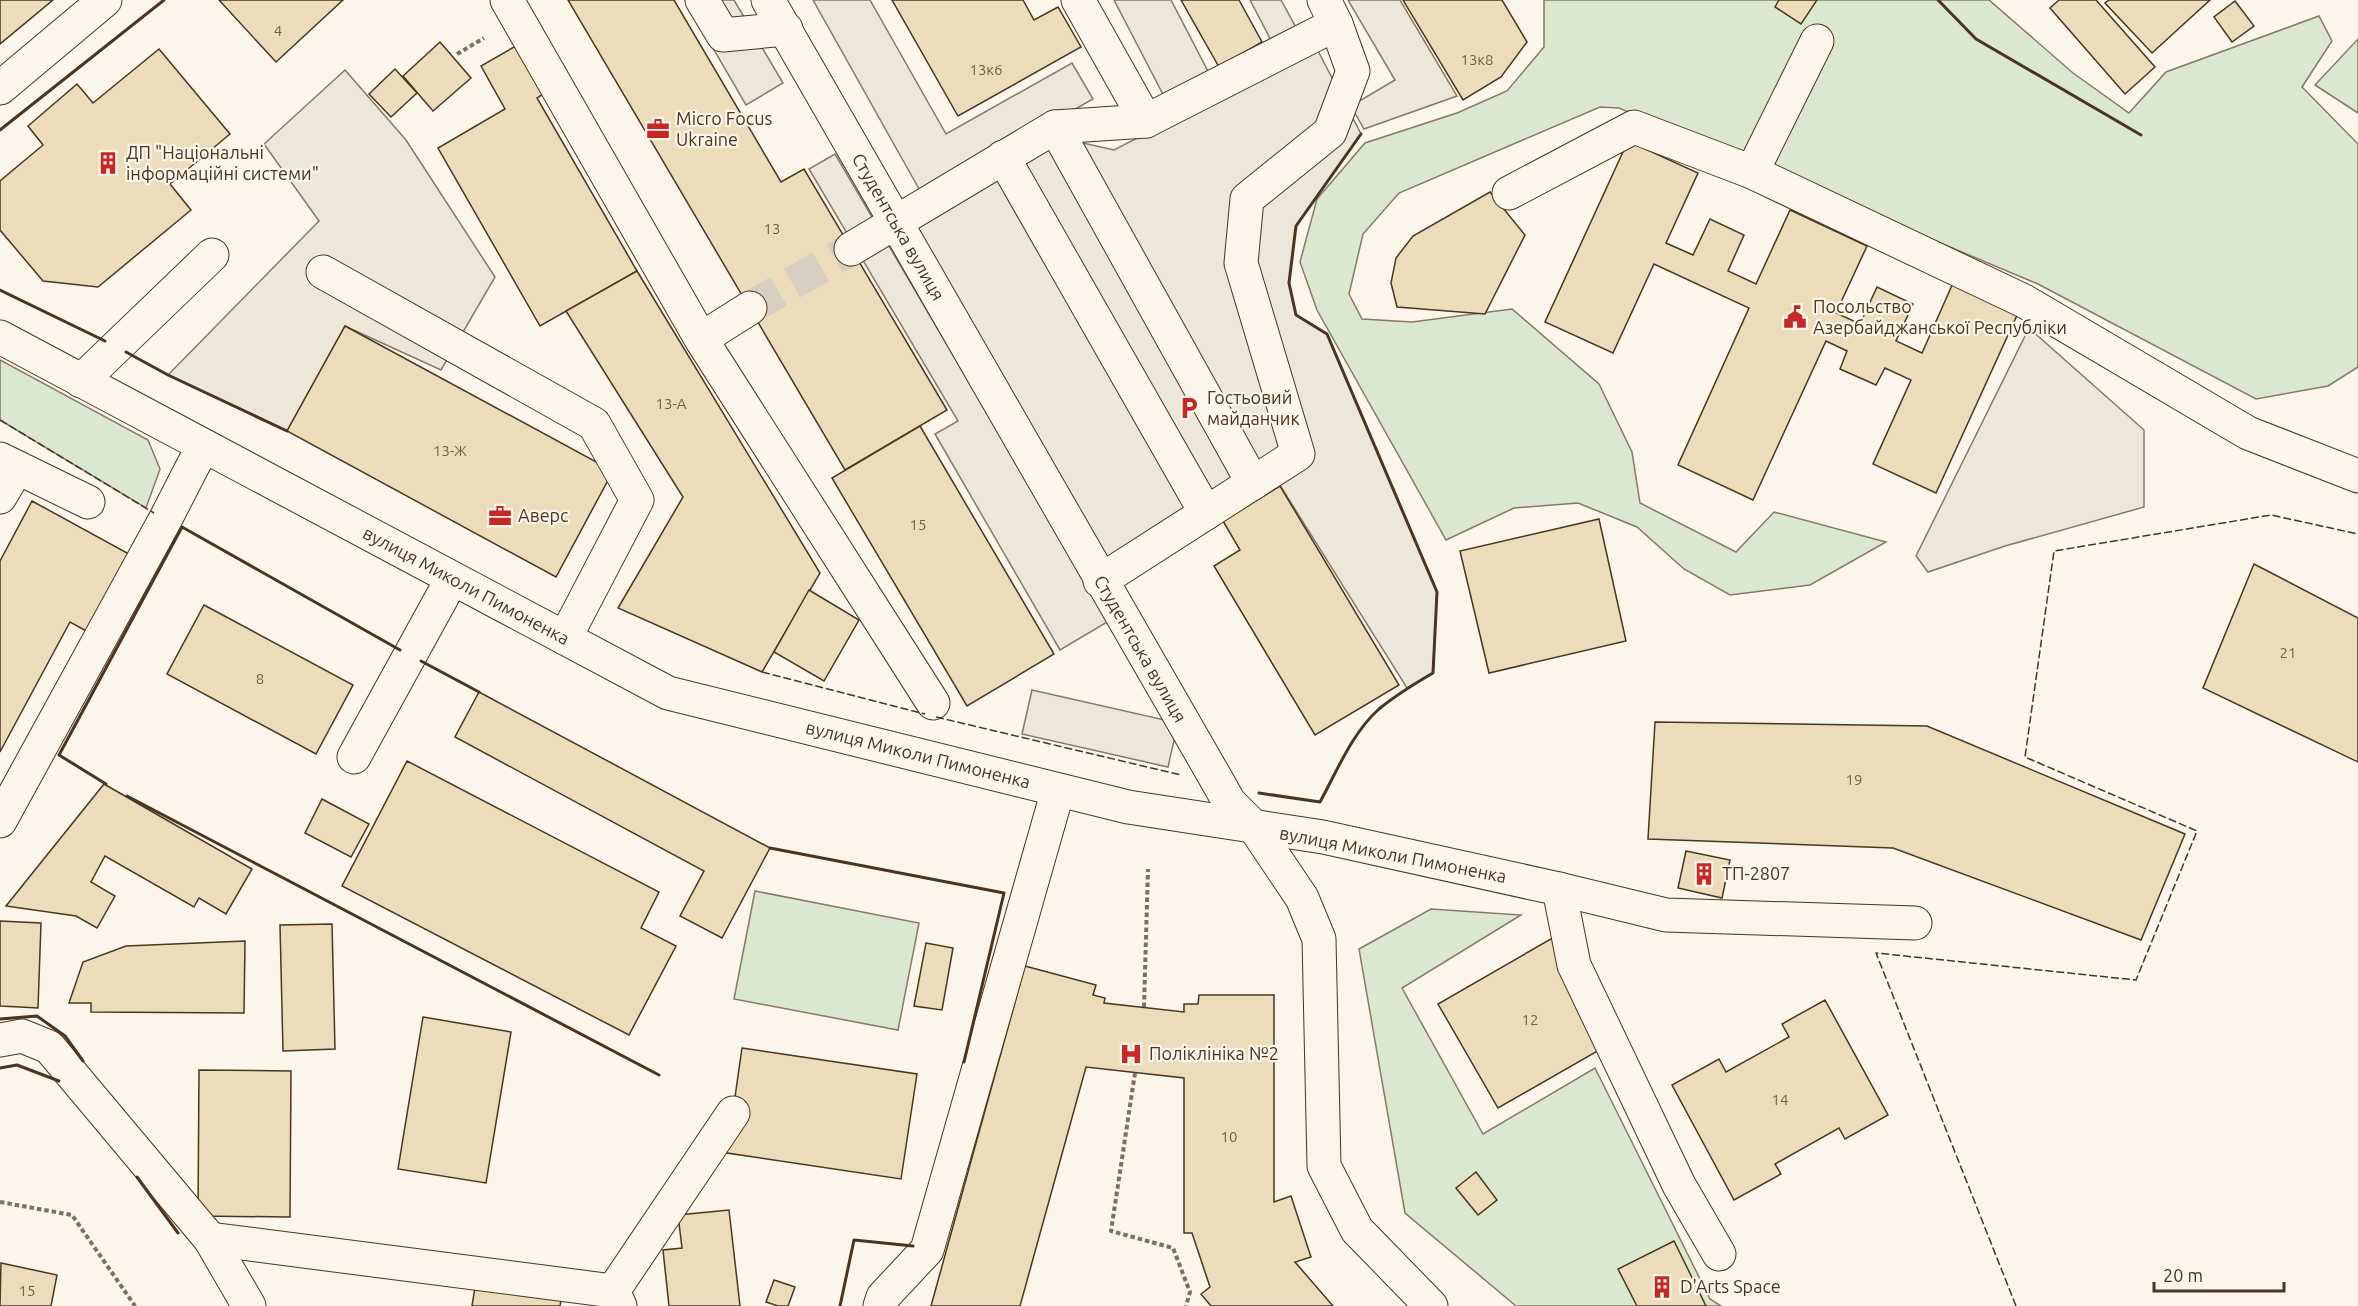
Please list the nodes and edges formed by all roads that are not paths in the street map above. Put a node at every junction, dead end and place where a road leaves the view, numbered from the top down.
1 (105, 0) edge
2 (507, 0) edge
3 (702, 0) edge
4 (768, 0) edge
5 (1078, 0) edge
6 (1330, 12) edge
7 (786, 29) junction
8 (1817, 41) dead end
9 (0, 88) edge
10 (1146, 121) junction
11 (1055, 127) junction
12 (1003, 157) junction
13 (1752, 172) junction
14 (1509, 193) dead end
15 (894, 222) junction
16 (852, 249) tunnel mouth
17 (212, 255) dead end
18 (323, 272) dead end
19 (750, 308) tunnel mouth
20 (0, 337) edge
21 (701, 339) junction
22 (81, 381) junction
23 (203, 446) junction
24 (8, 463) edge
25 (2358, 476) edge
26 (1253, 483) junction
27 (0, 497) edge
28 (88, 502) dead end
29 (1206, 513) junction
30 (452, 579) junction
31 (1100, 581) junction
32 (565, 638) junction
33 (933, 703) dead end
34 (354, 758) dead end
35 (1058, 790) junction
36 (0, 821) edge
37 (1255, 828) junction
38 (1559, 889) junction
39 (1915, 923) dead end
40 (0, 1040) edge
41 (733, 1113) dead end
42 (210, 1239) junction
43 (1719, 1254) dead end
44 (617, 1299) edge
45 (249, 1306) edge
46 (880, 1306) edge
47 (1431, 1306) edge

1 - 9 street
2 - 21 street
3 - 7 street
4 - 7 street, Студентська вулиця
5 - 10 street
6 - 10 street
6 - 26 street
7 - 15 street, Студентська вулиця
8 - 13 street
10 - 11 street
11 - 12 street
11 - 26 street
12 - 15 street
12 - 29 street
13 - 14 street
13 - 25 street
15 - 16 street
15 - 31 street, Студентська вулиця
17 - 22 street
18 - 32 street
19 - 21 street
20 - 22 street, вулиця Миколи Пимоненка
21 - 33 street
22 - 23 street, вулиця Миколи Пимоненка
23 - 30 street, вулиця Миколи Пимоненка
23 - 36 street
24 - 27 street
24 - 28 street
26 - 29 street
29 - 31 street
30 - 32 street, вулиця Миколи Пимоненка
30 - 34 street
31 - 37 street, Студентська вулиця
32 - 35 street, вулиця Миколи Пимоненка
35 - 37 street, вулиця Миколи Пимоненка
35 - 46 street
37 - 38 street, вулиця Миколи Пимоненка
37 - 47 street, Студентська вулиця
38 - 39 street, вулиця Миколи Пимоненка
38 - 43 street
40 - 42 street
41 - 44 street
42 - 44 street
42 - 45 street

